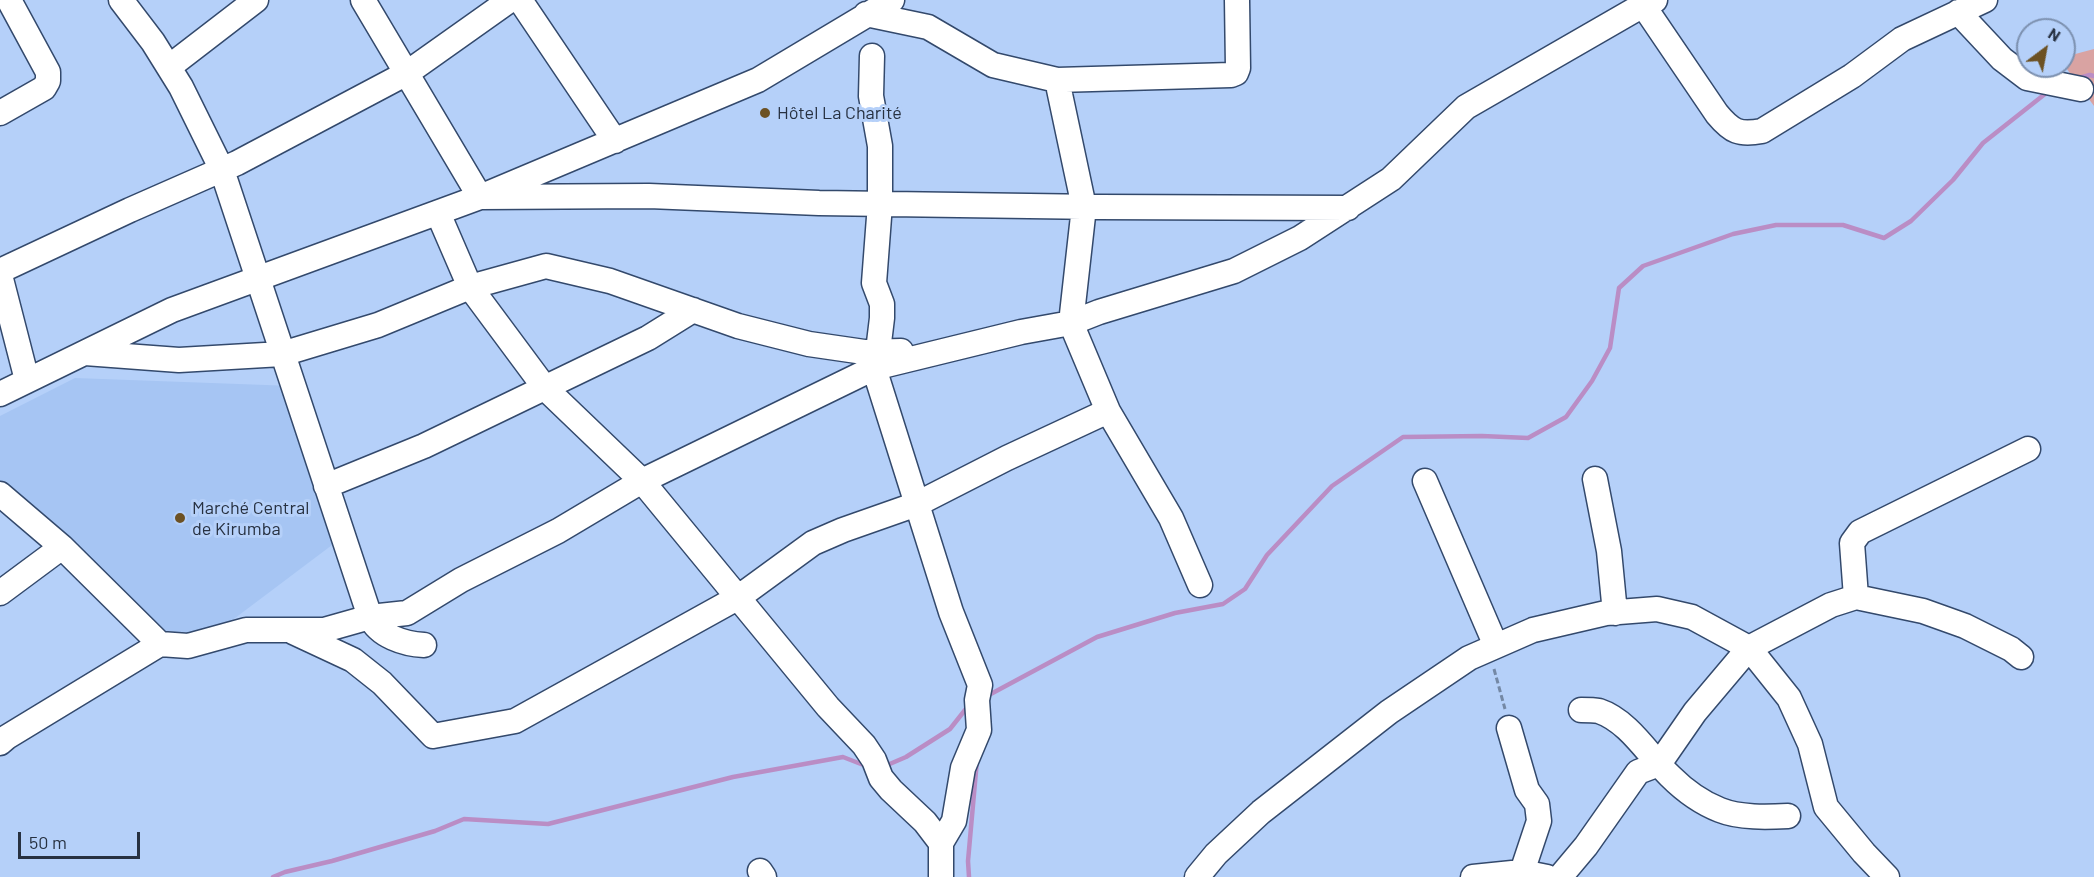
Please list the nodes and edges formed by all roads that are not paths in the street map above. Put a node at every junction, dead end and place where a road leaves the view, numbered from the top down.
1 (9, 0) edge
2 (121, 0) edge
3 (256, 0) edge
4 (363, 0) edge
5 (510, 0) edge
6 (520, 0) edge
7 (892, 0) edge
8 (1237, 0) edge
9 (1985, 0) edge
10 (1635, 6) edge
11 (1958, 12) junction
12 (866, 14) junction
13 (872, 56) dead end
14 (169, 68) junction
15 (407, 73) junction
16 (1057, 80) junction
17 (2081, 89) dead end
18 (0, 112) edge
19 (615, 141) junction
20 (222, 170) junction
21 (480, 197) junction
22 (880, 204) junction
23 (1084, 207) junction
24 (1348, 208) junction
25 (438, 213) junction
26 (0, 271) edge
27 (0, 275) edge
28 (259, 278) junction
29 (470, 287) junction
30 (693, 310) junction
31 (1071, 324) junction
32 (84, 353) junction
33 (282, 354) junction
34 (872, 357) junction
35 (27, 380) junction
36 (545, 388) junction
37 (0, 394) edge
38 (1108, 411) junction
39 (2028, 449) dead end
40 (1595, 479) dead end
41 (1425, 481) dead end
42 (642, 482) junction
43 (326, 486) junction
44 (0, 494) edge
45 (916, 504) junction
46 (62, 548) junction
47 (1200, 585) dead end
48 (0, 593) edge
49 (739, 597) junction
50 (1856, 597) junction
51 (1615, 613) junction
52 (370, 617) junction
53 (289, 630) junction
54 (160, 644) junction
55 (424, 645) dead end
56 (1492, 648) junction
57 (1749, 648) junction
58 (2021, 657) dead end
59 (1581, 710) dead end
60 (1509, 728) road end
61 (0, 743) edge
62 (1659, 764) junction
63 (1788, 816) dead end
64 (941, 843) junction
65 (1522, 872) junction
66 (1883, 876) edge
67 (940, 877) edge
68 (1197, 877) edge
69 (1473, 877) edge
70 (1546, 877) edge
71 (1560, 877) edge

1 - 18 street
2 - 14 street
3 - 14 street
4 - 15 street
5 - 15 street
6 - 19 street
7 - 12 street
8 - 16 street
9 - 11 street
10 - 11 street
10 - 24 street
11 - 17 street
12 - 16 street
12 - 19 street
13 - 22 street
14 - 20 street
15 - 20 street
15 - 21 street
16 - 23 street
19 - 21 street
20 - 26 street
20 - 28 street
21 - 22 street
21 - 25 street
22 - 23 street
22 - 34 street
23 - 24 street
23 - 31 street
24 - 31 street
25 - 28 street
25 - 29 street
27 - 35 street
28 - 32 street
28 - 33 street
29 - 30 street
29 - 33 street
29 - 36 street
30 - 34 street
30 - 36 street
31 - 34 street
31 - 38 street
32 - 33 street
32 - 35 street
33 - 43 street
34 - 42 street
34 - 45 street
35 - 37 street
36 - 42 street
36 - 43 street
38 - 45 street
38 - 47 street
39 - 50 street
40 - 51 street
41 - 56 street
42 - 49 street
42 - 52 street
43 - 52 street
44 - 46 street
45 - 49 street
45 - 64 street
46 - 48 street
46 - 54 street
49 - 53 street
49 - 64 street
50 - 57 street
50 - 58 street
51 - 56 street
51 - 57 street
52 - 53 street
52 - 55 street
53 - 54 street
54 - 61 street
56 - 68 street
57 - 62 street
57 - 66 street
59 - 62 street
60 - 65 street
62 - 63 street
62 - 71 street
64 - 67 street
65 - 69 street
65 - 70 street

